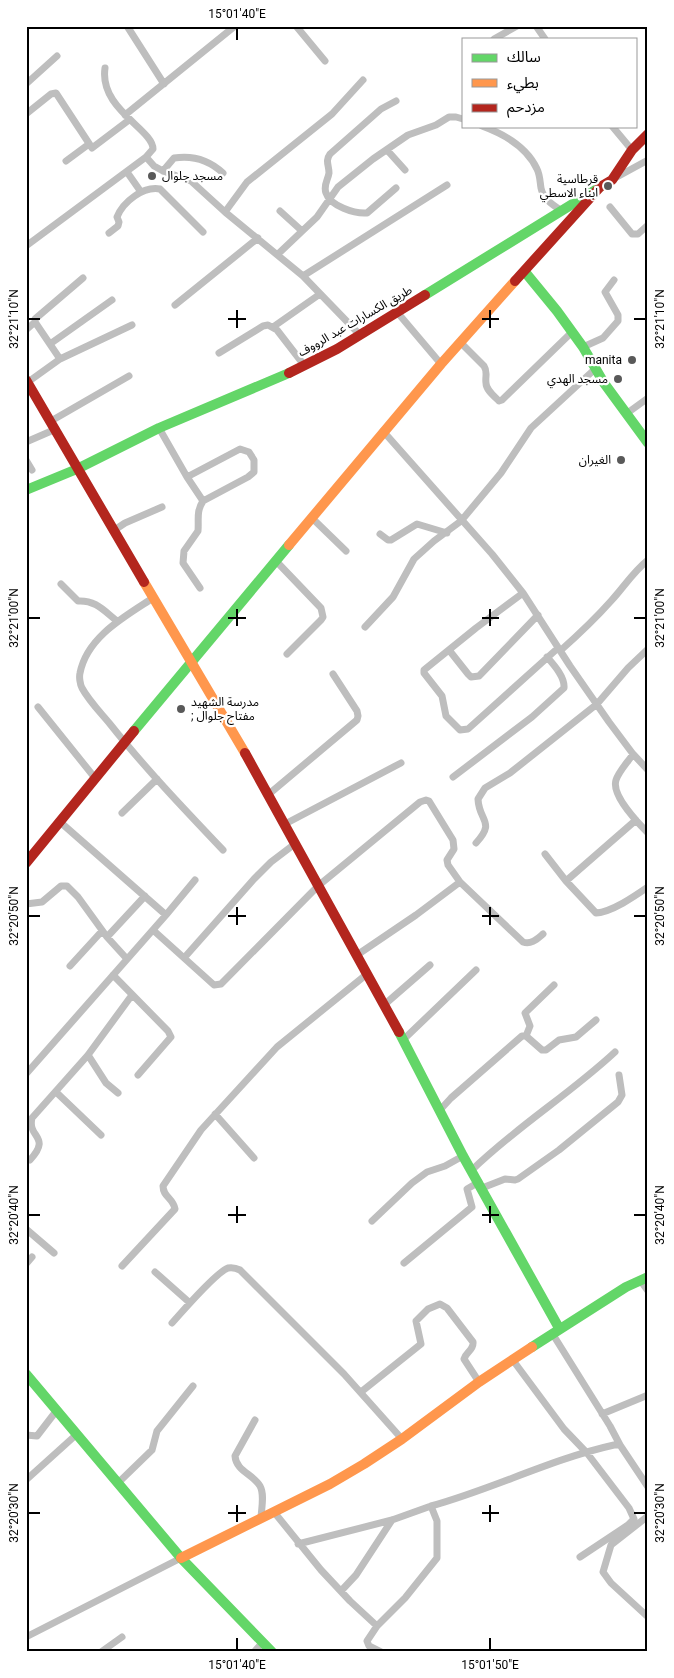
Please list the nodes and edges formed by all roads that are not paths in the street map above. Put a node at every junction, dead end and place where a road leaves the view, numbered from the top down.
1 (234, 26) edge
2 (296, 26) edge
3 (517, 26) edge
4 (536, 26) edge
5 (129, 27) edge
6 (496, 38) edge
7 (544, 38) edge
8 (57, 56) dead end
9 (325, 61) dead end
10 (105, 68) dead end
11 (363, 80) dead end
12 (26, 84) edge
13 (164, 84) junction
14 (396, 101) dead end
15 (26, 114) edge
16 (127, 118) junction
17 (462, 119) edge
18 (487, 128) edge
19 (614, 128) edge
20 (648, 134) edge
21 (89, 144) junction
22 (387, 150) junction
23 (632, 150) junction
24 (146, 157) junction
25 (648, 160) edge
26 (66, 161) dead end
27 (405, 170) dead end
28 (163, 171) junction
29 (127, 172) junction
30 (223, 173) dead end
31 (612, 180) junction
32 (447, 185) dead end
33 (600, 187) junction
34 (396, 188) dead end
35 (142, 192) junction
36 (330, 199) junction
37 (610, 207) dead end
38 (280, 211) dead end
39 (562, 211) junction
40 (225, 212) junction
41 (648, 225) edge
42 (302, 231) junction
43 (203, 232) dead end
44 (109, 233) dead end
45 (258, 238) junction
46 (26, 246) edge
47 (278, 254) junction
48 (525, 272) junction
49 (303, 276) junction
50 (83, 278) dead end
51 (614, 280) dead end
52 (320, 294) junction
53 (112, 300) dead end
54 (175, 305) dead end
55 (397, 312) junction
56 (35, 322) junction
57 (132, 325) dead end
58 (273, 327) junction
59 (26, 330) edge
60 (572, 332) junction
61 (360, 334) junction
62 (460, 342) junction
63 (50, 344) junction
64 (583, 347) junction
65 (218, 353) dead end
66 (60, 359) junction
67 (441, 364) junction
68 (304, 365) junction
69 (595, 369) junction
70 (129, 376) dead end
71 (27, 381) edge
72 (648, 398) edge
73 (626, 414) junction
74 (54, 425) junction
75 (159, 428) junction
76 (384, 431) junction
77 (26, 442) edge
78 (648, 443) edge
79 (26, 460) edge
80 (77, 469) junction
81 (32, 470) dead end
82 (187, 477) junction
83 (26, 490) edge
84 (203, 501) junction
85 (162, 507) dead end
86 (312, 518) junction
87 (461, 521) junction
88 (113, 531) junction
89 (447, 533) junction
90 (380, 534) dead end
91 (346, 551) dead end
92 (648, 560) edge
93 (276, 561) junction
94 (61, 584) dead end
95 (200, 588) dead end
96 (523, 593) junction
97 (153, 598) junction
98 (538, 616) junction
99 (117, 622) junction
100 (365, 627) dead end
101 (648, 649) edge
102 (449, 650) junction
103 (559, 650) junction
104 (287, 654) dead end
105 (547, 657) junction
106 (192, 662) junction
107 (333, 674) dead end
108 (597, 704) junction
109 (38, 707) dead end
110 (125, 743) junction
111 (634, 754) junction
112 (401, 763) dead end
113 (648, 770) edge
114 (96, 778) junction
115 (452, 778) dead end
116 (157, 779) junction
117 (269, 794) junction
118 (122, 813) dead end
119 (636, 820) junction
120 (59, 821) junction
121 (285, 824) junction
122 (648, 833) edge
123 (296, 843) junction
124 (476, 843) dead end
125 (222, 850) dead end
126 (545, 854) dead end
127 (26, 863) edge
128 (196, 880) dead end
129 (566, 881) junction
130 (460, 882) junction
131 (318, 886) junction
132 (648, 887) edge
133 (145, 896) junction
134 (26, 904) edge
135 (166, 916) junction
136 (153, 930) junction
137 (105, 934) junction
138 (543, 934) dead end
139 (357, 954) junction
140 (184, 958) junction
141 (127, 959) junction
142 (430, 965) dead end
143 (70, 966) dead end
144 (476, 970) dead end
145 (367, 974) junction
146 (113, 975) junction
147 (554, 985) dead end
148 (132, 995) junction
149 (384, 1005) junction
150 (596, 1020) dead end
151 (526, 1036) junction
152 (404, 1040) junction
153 (616, 1052) dead end
154 (88, 1055) junction
155 (26, 1074) edge
156 (138, 1075) dead end
157 (619, 1075) dead end
158 (56, 1092) junction
159 (118, 1092) dead end
160 (440, 1110) junction
161 (215, 1114) junction
162 (101, 1135) dead end
163 (463, 1156) junction
164 (254, 1158) dead end
165 (30, 1160) dead end
166 (472, 1170) junction
167 (481, 1185) junction
168 (372, 1221) dead end
169 (26, 1229) edge
170 (54, 1253) dead end
171 (32, 1257) dead end
172 (404, 1263) dead end
173 (26, 1264) edge
174 (122, 1266) dead end
175 (155, 1272) dead end
176 (644, 1279) edge
177 (648, 1292) edge
178 (190, 1303) junction
179 (172, 1323) dead end
180 (555, 1330) junction
181 (512, 1359) junction
182 (26, 1374) edge
183 (479, 1382) junction
184 (193, 1386) dead end
185 (361, 1392) junction
186 (648, 1395) edge
187 (57, 1410) junction
188 (602, 1414) junction
189 (255, 1420) dead end
190 (77, 1434) junction
191 (26, 1436) edge
192 (402, 1439) junction
193 (620, 1445) junction
194 (587, 1453) junction
195 (26, 1480) edge
196 (118, 1483) junction
197 (648, 1487) edge
198 (431, 1506) junction
199 (274, 1512) junction
200 (648, 1516) edge
201 (261, 1519) junction
202 (392, 1520) junction
203 (298, 1544) junction
204 (580, 1557) dead end
205 (181, 1558) junction
206 (340, 1591) junction
207 (648, 1618) edge
208 (377, 1626) junction
209 (122, 1637) dead end
210 (26, 1638) edge
211 (263, 1642) junction
212 (101, 1652) edge
213 (254, 1652) edge
214 (272, 1652) edge
215 (381, 1652) edge

1 - 13 street
2 - 9 street
3 - 6 street
4 - 7 street
5 - 13 street
8 - 12 street
10 - 16 street
11 - 40 street
13 - 16 street
14 - 36 street
15 - 21 street
16 - 21 street
16 - 24 street
17 - 22 street
18 - 39 street
19 - 23 street
20 - 23 street
21 - 26 street
22 - 27 street
22 - 36 street
23 - 31 street
24 - 28 street
24 - 29 street
25 - 31 street
28 - 30 street
28 - 40 street
29 - 35 street
29 - 46 street
31 - 33 street, طريق الكسارات عبد الرووف
32 - 49 street
33 - 39 street, طريق الكسارات عبد الرووف
33 - 48 street
34 - 36 street
35 - 43 street
35 - 44 street
36 - 42 street
37 - 41 street
38 - 42 street
39 - 55 street, طريق الكسارات عبد الرووف
40 - 45 street
42 - 47 street
45 - 47 street
45 - 54 street
47 - 49 street
48 - 60 street
48 - 62 street
49 - 52 street
50 - 56 street
51 - 64 street
52 - 58 street
52 - 61 street
53 - 63 street
55 - 61 street, طريق الكسارات عبد الرووف
55 - 67 street
56 - 59 street
56 - 63 street
57 - 66 street
58 - 65 street
58 - 68 street
60 - 62 street
60 - 64 street
61 - 68 street, طريق الكسارات عبد الرووف
62 - 67 street
63 - 66 street
64 - 69 street
66 - 71 street
67 - 76 street
68 - 75 street, طريق الكسارات عبد الرووف
69 - 73 street
69 - 87 street
70 - 74 street
71 - 74 street
72 - 73 street
73 - 78 street
74 - 77 street
74 - 80 street
75 - 80 street, طريق الكسارات عبد الرووف
75 - 82 street
76 - 86 street
76 - 87 street
79 - 81 street
80 - 83 street, طريق الكسارات عبد الرووف
80 - 88 street
82 - 84 street
82 - 84 street
84 - 95 street
85 - 88 street
86 - 91 street
86 - 93 street
87 - 89 street
87 - 96 street
88 - 97 street
89 - 90 street
89 - 100 street
92 - 103 street
93 - 104 street
93 - 106 street
94 - 99 street
96 - 98 street
96 - 102 street
97 - 99 street
97 - 106 street
98 - 102 street
98 - 103 street
99 - 110 street
101 - 108 street
102 - 105 street
103 - 105 street
103 - 108 street
105 - 115 street
106 - 110 street
106 - 117 street
107 - 117 street
108 - 111 street
108 - 124 street
109 - 114 street
110 - 114 street
110 - 116 street
111 - 113 street
111 - 119 street
112 - 121 street
114 - 120 street
116 - 118 street
116 - 125 street
117 - 121 street
119 - 122 street
119 - 129 street
120 - 127 street
120 - 133 street
121 - 123 street
123 - 131 street
123 - 140 street
126 - 129 street
128 - 135 street
129 - 132 street
130 - 131 street
130 - 138 street
130 - 139 street
131 - 139 street
131 - 140 street
133 - 135 street
133 - 137 street
134 - 137 street
135 - 136 street
136 - 140 street
136 - 141 street
137 - 141 street
137 - 143 street
139 - 145 street
141 - 146 street
142 - 149 street
144 - 152 street
145 - 149 street
145 - 161 street
146 - 148 street
146 - 155 street
147 - 151 street
148 - 154 street
148 - 156 street
149 - 152 street
150 - 151 street
151 - 160 street
152 - 160 street
153 - 166 street
154 - 158 street
154 - 159 street
157 - 167 street
158 - 162 street
158 - 165 street
160 - 163 street
161 - 164 street
161 - 174 street
163 - 166 street
163 - 168 street
166 - 167 street
167 - 172 street
167 - 180 street
169 - 170 street
171 - 173 street
175 - 178 street
176 - 177 street
176 - 180 street
178 - 179 street
178 - 185 street
180 - 181 street
180 - 188 street
181 - 183 street
181 - 194 street
182 - 187 street
183 - 185 street
183 - 192 street
184 - 196 street
185 - 192 street
186 - 188 street
187 - 190 street
187 - 191 street
188 - 193 street
189 - 201 street
190 - 195 street
190 - 196 street
192 - 199 street
193 - 194 street
193 - 197 street
194 - 198 street
194 - 204 street
196 - 205 street
198 - 202 street
198 - 208 street
199 - 201 street
199 - 203 street
200 - 207 street
201 - 205 street
202 - 203 street
202 - 206 street
203 - 206 street
205 - 210 street
205 - 211 street
206 - 208 street
208 - 215 street
209 - 212 street
211 - 213 street
211 - 214 street

